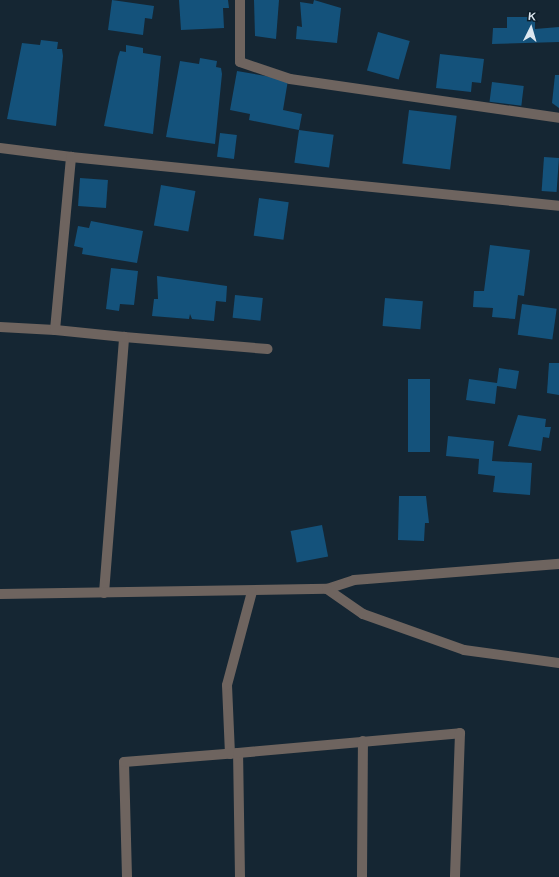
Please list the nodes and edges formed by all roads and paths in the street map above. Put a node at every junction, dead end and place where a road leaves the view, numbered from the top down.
1 (240, 0) edge
2 (559, 118) edge
3 (0, 148) edge
4 (71, 157) junction
5 (559, 206) edge
6 (0, 327) edge
7 (55, 330) junction
8 (124, 337) junction
9 (267, 350) dead end
10 (559, 564) edge
11 (327, 589) junction
12 (252, 592) junction
13 (104, 593) junction
14 (0, 594) edge
15 (559, 664) edge
16 (363, 741) junction
17 (234, 754) junction
18 (126, 877) edge
19 (240, 877) edge
20 (362, 877) edge
21 (454, 877) edge

1 - 2 street
3 - 4 street
4 - 5 street
4 - 7 street
6 - 7 street
7 - 8 street
8 - 9 street
8 - 13 street
10 - 11 street
11 - 12 street
11 - 15 street
12 - 13 street
12 - 17 street
13 - 14 street
16 - 17 street
16 - 20 street
16 - 21 street
17 - 18 street
17 - 19 street

